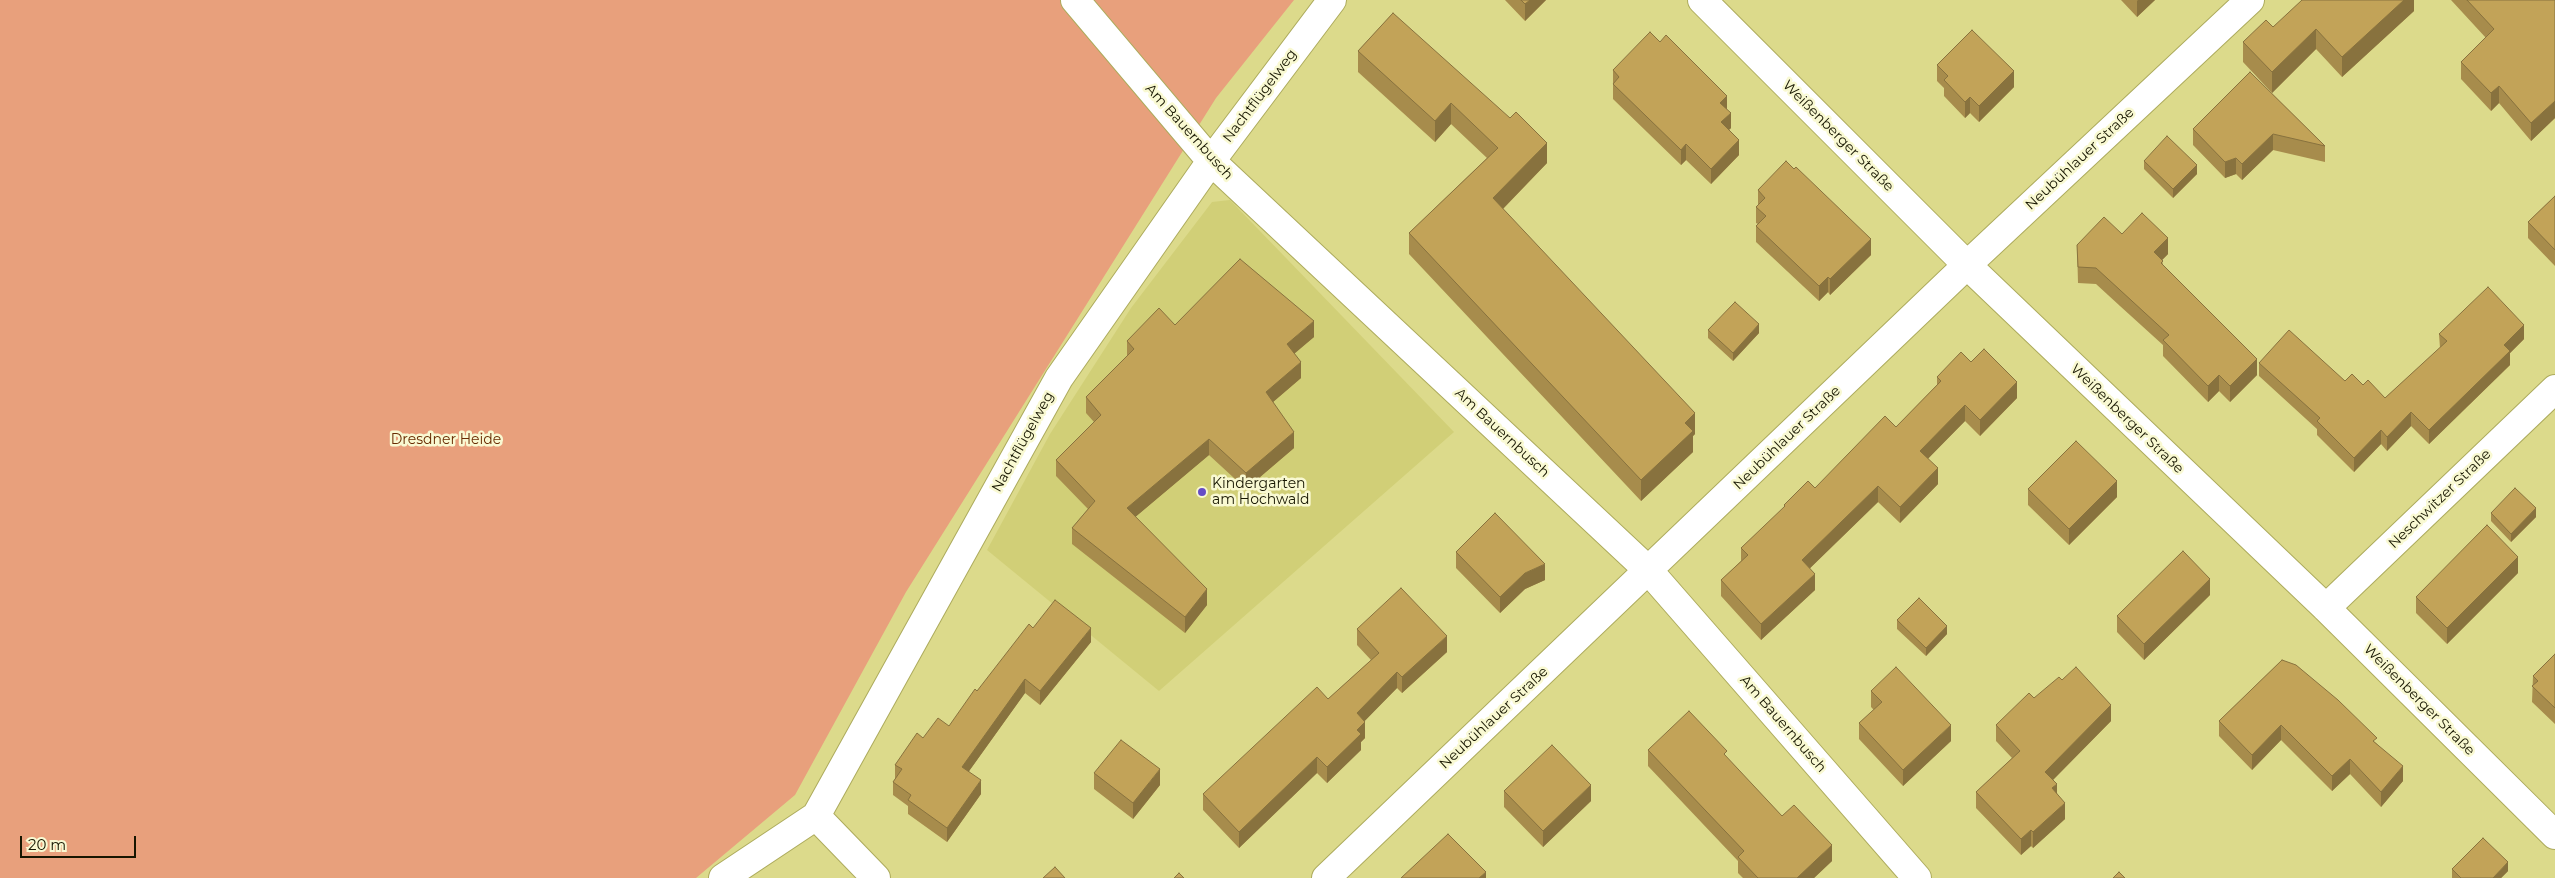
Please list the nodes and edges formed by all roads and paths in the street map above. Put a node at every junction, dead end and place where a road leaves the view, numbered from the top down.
1 (1076, 0) edge
2 (1332, 0) edge
3 (1702, 0) edge
4 (2250, 0) edge
5 (1211, 162) junction
6 (1967, 265) junction
7 (2555, 389) edge
8 (1649, 571) junction
9 (2326, 608) junction
10 (816, 816) junction
11 (2555, 835) edge
12 (723, 878) edge
13 (876, 878) edge
14 (1326, 878) edge
15 (1917, 878) edge

1 - 5 street, Am Bauernbusch
2 - 5 street, Nachtflügelweg
3 - 6 street, Weißenberger Straße
4 - 6 street, Neubühlauer Straße
5 - 8 street, Am Bauernbusch
5 - 10 street, Nachtflügelweg
6 - 8 street, Neubühlauer Straße
6 - 9 street, Weißenberger Straße
7 - 9 street, Neschwitzer Straße
8 - 14 street, Neubühlauer Straße
8 - 15 street, Am Bauernbusch
9 - 11 street, Weißenberger Straße
10 - 12 street, Nachtflügelweg
10 - 13 street

